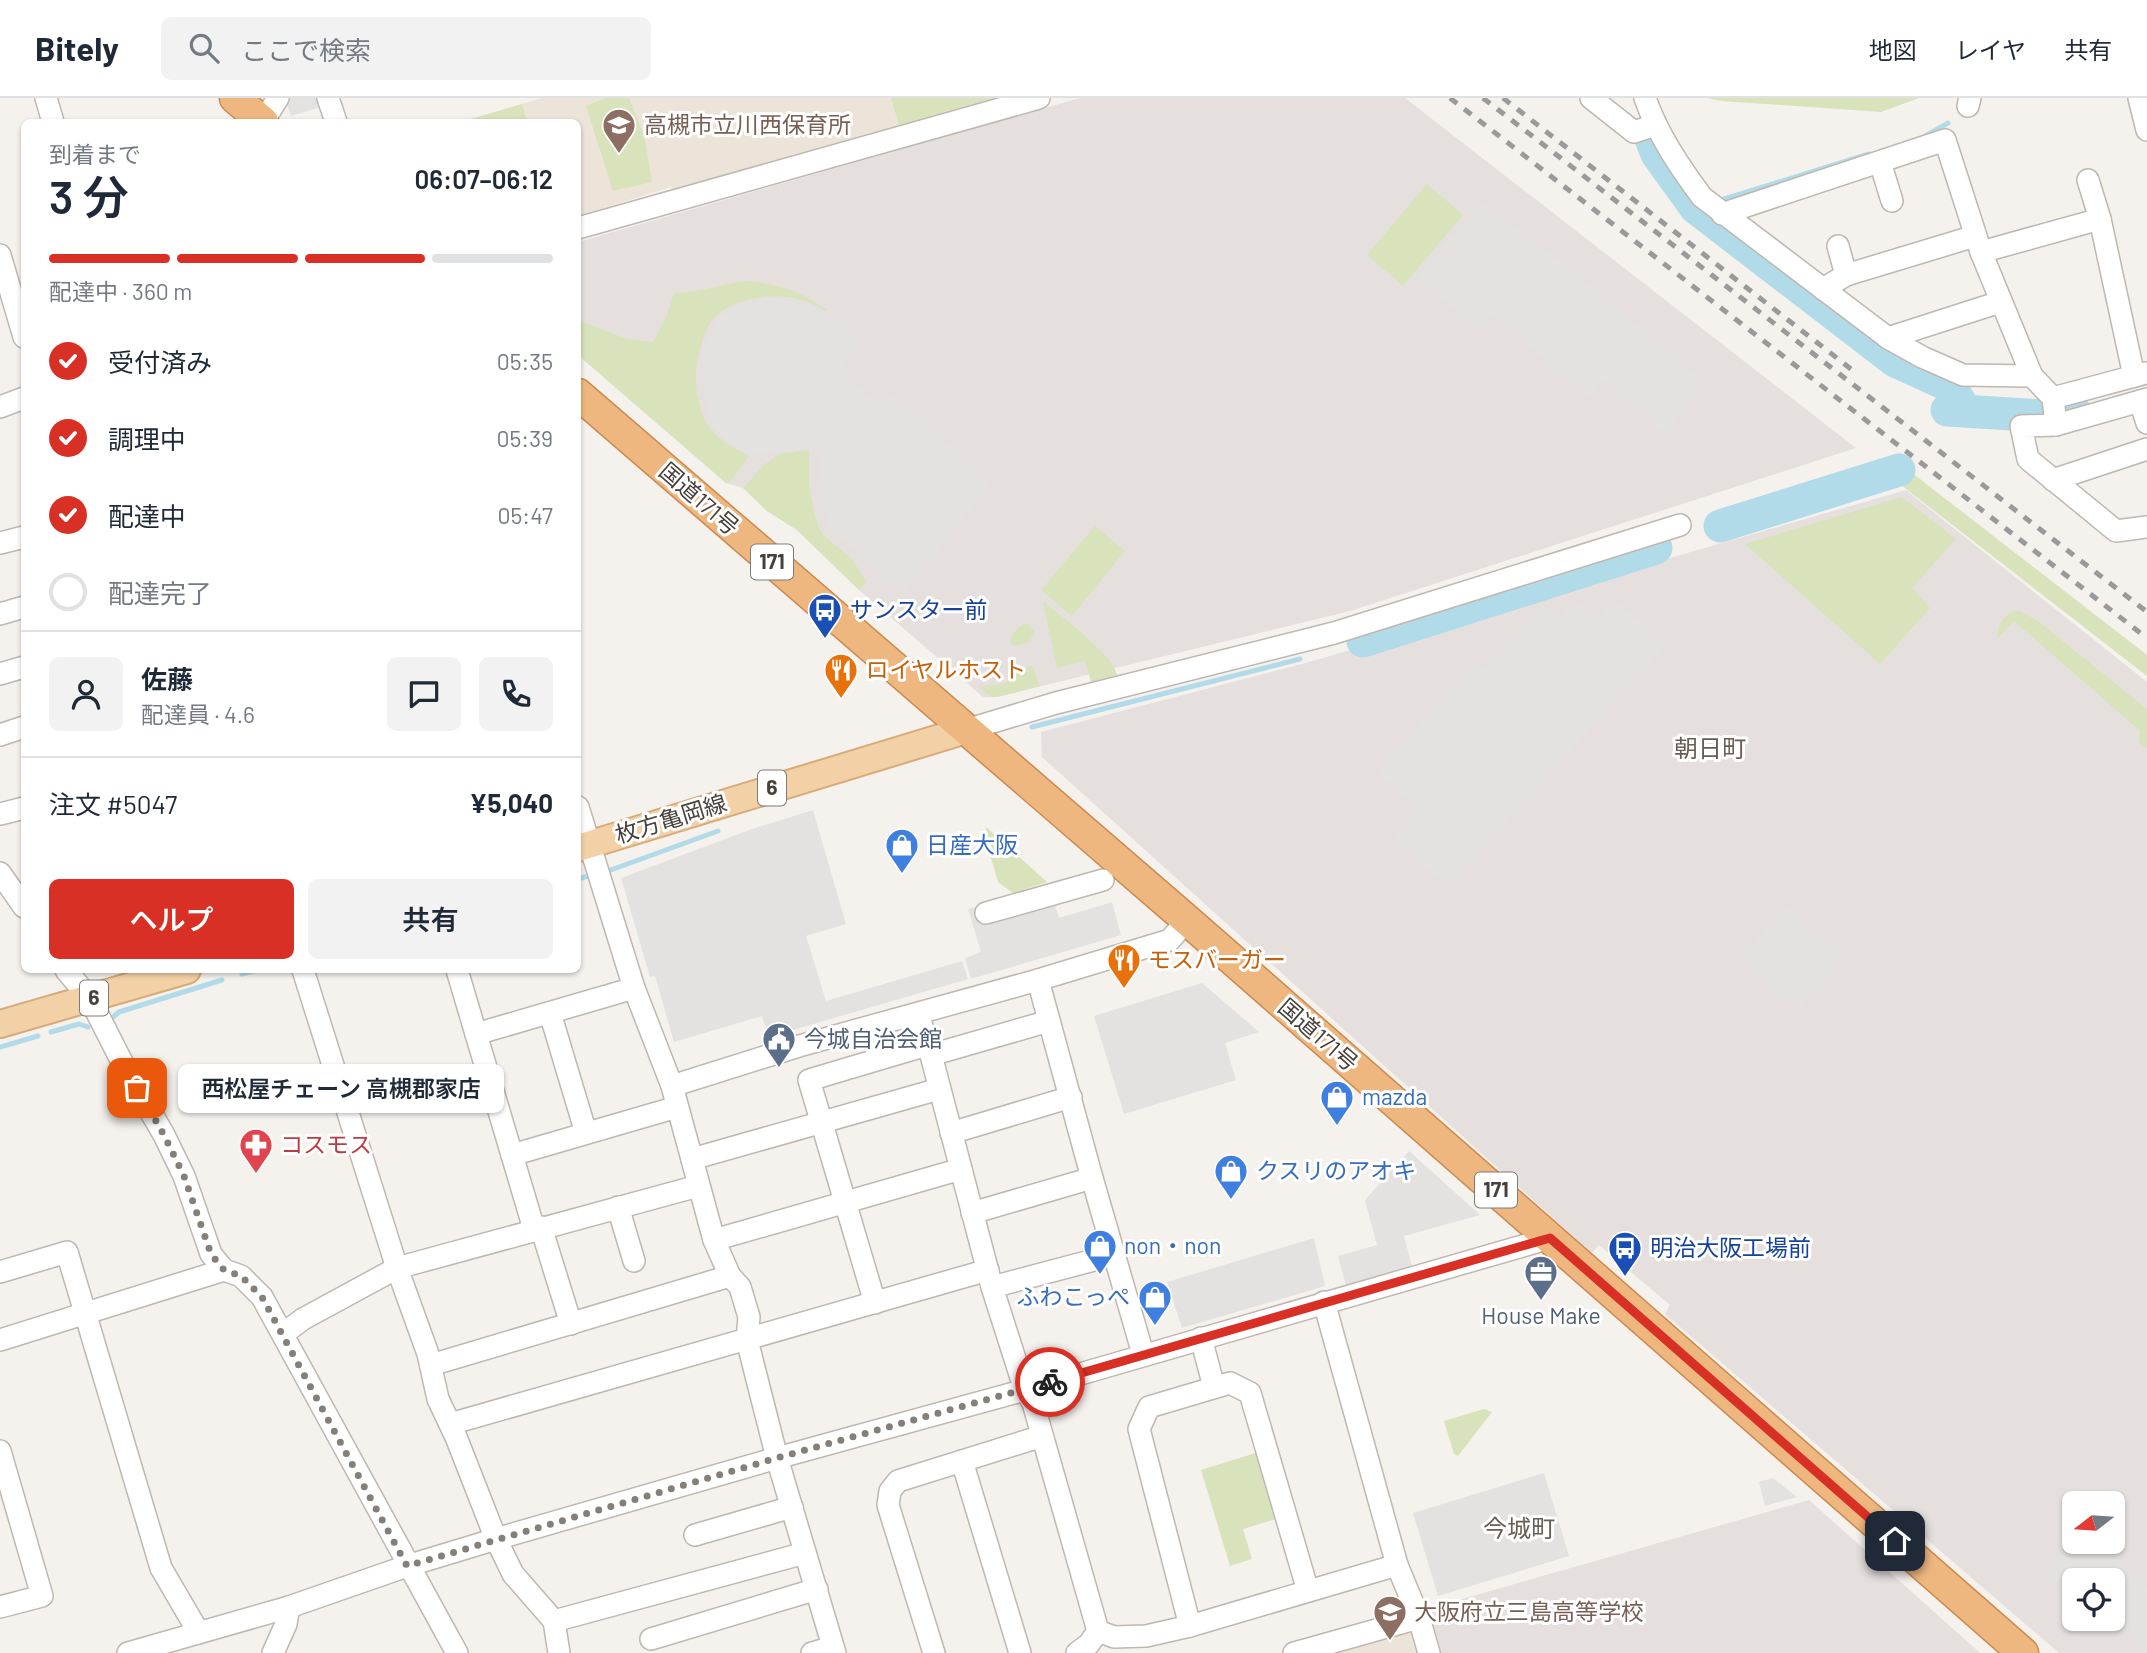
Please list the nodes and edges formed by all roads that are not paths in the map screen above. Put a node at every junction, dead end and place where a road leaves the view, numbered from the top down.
1 (46, 98) edge
2 (235, 98) edge
3 (278, 98) edge
4 (328, 98) edge
5 (1040, 98) edge
6 (1591, 98) edge
7 (1645, 98) edge
8 (2139, 98) edge
9 (52, 119) edge
10 (260, 119) edge
11 (265, 119) edge
12 (335, 119) edge
13 (1655, 125) junction
14 (2147, 130) edge
15 (1880, 162) junction
16 (2088, 180) dead end
17 (1892, 201) dead end
18 (1722, 214) junction
19 (2100, 219) junction
20 (581, 227) edge
21 (1978, 244) junction
22 (1838, 246) dead end
23 (1, 261) edge
24 (1846, 275) junction
25 (1823, 289) junction
26 (2000, 302) junction
27 (21, 327) edge
28 (1888, 338) junction
29 (2032, 376) junction
30 (2141, 388) edge
31 (581, 397) edge
32 (21, 399) edge
33 (0, 407) edge
34 (2055, 413) junction
35 (2147, 423) edge
36 (2147, 449) edge
37 (2053, 480) junction
38 (1680, 525) dead end
39 (2147, 527) edge
40 (21, 538) edge
41 (0, 543) edge
42 (21, 608) edge
43 (0, 614) edge
44 (21, 668) edge
45 (0, 674) edge
46 (21, 728) edge
47 (966, 730) junction
48 (0, 735) edge
49 (21, 809) edge
50 (0, 814) edge
51 (583, 846) edge
52 (11, 880) edge
53 (1103, 880) dead end
54 (21, 901) edge
55 (986, 913) dead end
56 (1187, 920) junction
57 (68, 973) edge
58 (177, 973) edge
59 (304, 973) edge
60 (458, 973) edge
61 (1038, 980) junction
62 (634, 988) junction
63 (90, 999) junction
64 (550, 1013) junction
65 (918, 1014) junction
66 (1049, 1020) junction
67 (0, 1024) edge
68 (476, 1034) junction
69 (799, 1046) junction
70 (929, 1050) junction
71 (809, 1080) junction
72 (939, 1089) junction
73 (675, 1096) junction
74 (1071, 1097) junction
75 (822, 1123) junction
76 (586, 1133) junction
77 (951, 1133) junction
78 (512, 1155) junction
79 (692, 1159) junction
80 (961, 1169) junction
81 (1091, 1178) junction
82 (698, 1186) junction
83 (846, 1203) junction
84 (618, 1207) junction
85 (972, 1213) junction
86 (538, 1228) junction
87 (1550, 1238) junction
88 (714, 1240) junction
89 (1113, 1255) junction
90 (634, 1261) dead end
91 (397, 1268) junction
92 (224, 1270) junction
93 (0, 1272) edge
94 (730, 1276) junction
95 (990, 1279) junction
96 (1324, 1302) junction
97 (875, 1303) junction
98 (86, 1314) junction
99 (571, 1324) junction
100 (284, 1334) junction
101 (1201, 1338) junction
102 (0, 1340) edge
103 (747, 1340) junction
104 (1143, 1354) junction
105 (431, 1365) junction
106 (1214, 1387) junction
107 (1025, 1390) junction
108 (450, 1424) junction
109 (1042, 1436) junction
110 (0, 1451) edge
111 (777, 1458) junction
112 (962, 1461) junction
113 (792, 1507) junction
114 (9, 1518) edge
115 (695, 1535) dead end
116 (496, 1539) junction
117 (805, 1553) junction
118 (1398, 1565) junction
119 (407, 1566) junction
120 (817, 1589) junction
121 (1308, 1591) junction
122 (0, 1607) edge
123 (289, 1607) junction
124 (1419, 1618) junction
125 (554, 1621) junction
126 (1190, 1626) junction
127 (1098, 1631) junction
128 (200, 1633) junction
129 (651, 1639) dead end
130 (834, 1650) edge
131 (128, 1653) edge
132 (274, 1653) edge
133 (457, 1653) edge
134 (559, 1653) edge
135 (812, 1653) edge
136 (934, 1653) edge
137 (1020, 1653) edge
138 (1077, 1653) edge
139 (1294, 1653) edge
140 (1429, 1653) edge
141 (2023, 1653) edge

1 - 9 street
2 - 10 highway
3 - 11 street
4 - 12 street
5 - 20 street
6 - 13 street
7 - 13 street
8 - 14 street
13 - 18 street
15 - 17 street
15 - 18 street
15 - 21 street
16 - 19 street
18 - 25 street
19 - 21 street
19 - 30 street
21 - 24 street
21 - 26 street
22 - 24 street
23 - 27 street
24 - 25 street
25 - 28 street
26 - 28 street
26 - 29 street
28 - 29 street
29 - 34 street
30 - 34 street
30 - 35 street
31 - 47 highway, 国道171号 / 171
32 - 33 street
34 - 37 street
36 - 37 street
37 - 39 street
38 - 47 street
40 - 41 street
42 - 43 street
44 - 45 street
46 - 48 street
47 - 51 main road, 枚方亀岡線 / 6
47 - 56 highway, 国道171号 / 171
49 - 50 street
51 - 62 street
52 - 54 street
53 - 55 street
56 - 61 street
56 - 87 highway, 国道171号 / 171
57 - 63 street
58 - 63 main road, 6
59 - 91 street
60 - 68 street
61 - 65 street
61 - 66 street
62 - 64 street
62 - 73 street
63 - 67 main road, 6
63 - 92 street
64 - 68 street
64 - 76 street
65 - 69 street
65 - 70 street
66 - 70 street
66 - 74 street
68 - 78 street
69 - 71 street
69 - 73 street
70 - 71 street
70 - 72 street
71 - 75 street
72 - 75 street
72 - 77 street
73 - 76 street
73 - 79 street
74 - 77 street
74 - 81 street
75 - 79 street
75 - 83 street
76 - 78 street
77 - 80 street
78 - 86 street
79 - 82 street
80 - 83 street
80 - 85 street
81 - 85 street
81 - 89 street
82 - 84 street
82 - 88 street
83 - 88 street
83 - 97 street
84 - 86 street
84 - 90 street
85 - 95 street
86 - 91 street
86 - 99 street
87 - 96 street
87 - 141 highway, 国道171号 / 171
88 - 94 street
89 - 95 street
89 - 104 street
91 - 100 street
91 - 105 street
92 - 98 street
92 - 100 street
93 - 98 street
94 - 99 street
94 - 103 street
95 - 97 street
95 - 107 street
96 - 101 street
96 - 118 street
97 - 103 street
98 - 102 street
98 - 128 street
99 - 105 street
100 - 119 street
101 - 104 street
101 - 106 street
103 - 108 street
103 - 111 street
104 - 107 street
105 - 108 street
106 - 121 street
106 - 126 street
107 - 109 street
107 - 111 street
108 - 116 street
109 - 112 street
109 - 127 street
110 - 114 street
111 - 113 street
111 - 116 street
112 - 136 street
112 - 137 street
113 - 115 street
113 - 117 street
114 - 122 street
116 - 119 street
116 - 125 street
117 - 120 street
117 - 125 street
118 - 121 street
118 - 124 street
119 - 123 street
119 - 133 street
120 - 129 street
120 - 130 street
121 - 126 street
123 - 128 street
123 - 132 street
124 - 139 street
124 - 140 street
125 - 134 street
126 - 127 street
127 - 138 street
128 - 131 street
130 - 135 street

